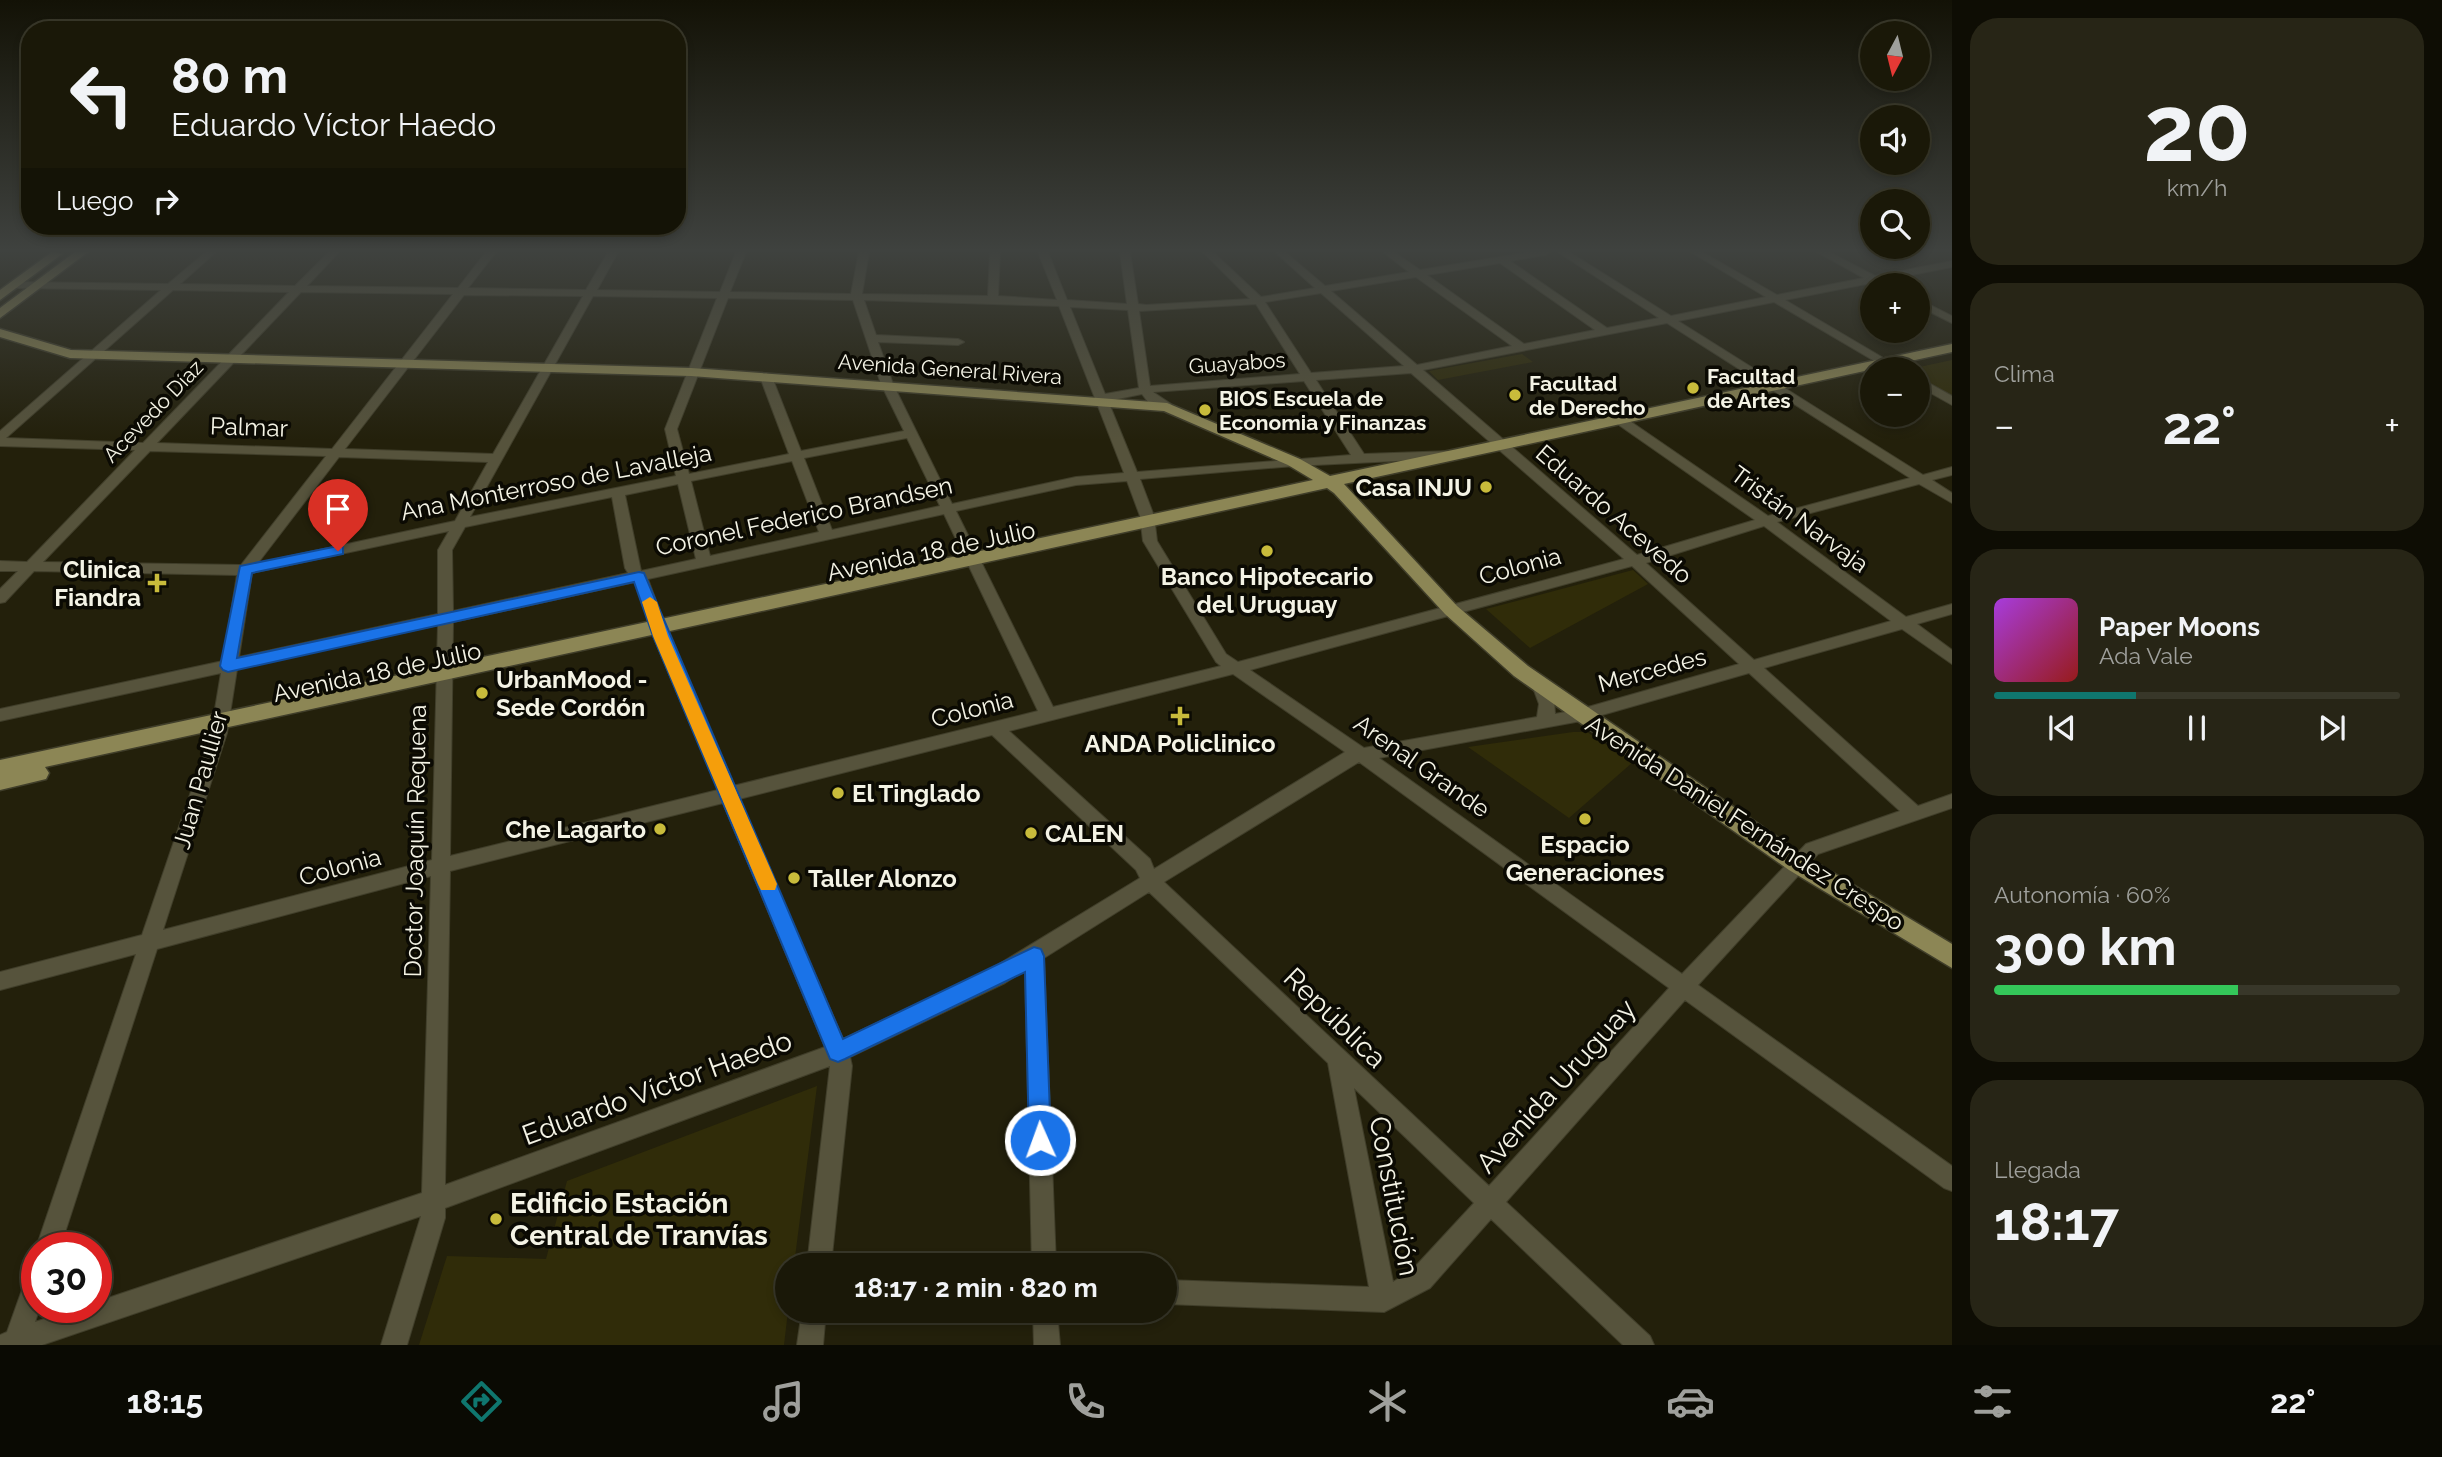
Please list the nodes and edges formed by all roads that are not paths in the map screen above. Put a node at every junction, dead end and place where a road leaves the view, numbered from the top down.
1 (139, 315) edge
2 (273, 315) edge
3 (442, 315) edge
4 (578, 315) edge
5 (714, 315) edge
6 (864, 315) edge
7 (1067, 315) edge
8 (1133, 315) edge
9 (1268, 315) edge
10 (1353, 315) edge
11 (1475, 315) edge
12 (1580, 315) edge
13 (1661, 315) edge
14 (1694, 315) edge
15 (1802, 315) edge
16 (1669, 320) junction
17 (1605, 332) junction
18 (0, 334) edge
19 (871, 338) junction
20 (958, 342) dead end
21 (1522, 348) junction
22 (1952, 348) edge
23 (93, 355) junction
24 (1952, 355) edge
25 (1869, 357) edge
26 (1922, 357) edge
27 (232, 358) junction
28 (1930, 359) edge
29 (404, 363) junction
30 (548, 368) junction
31 (1413, 369) junction
32 (691, 372) junction
33 (1860, 373) edge
34 (766, 377) junction
35 (1308, 377) junction
36 (887, 384) junction
37 (1930, 388) edge
38 (1145, 390) junction
39 (1776, 390) junction
40 (1102, 400) junction
41 (1952, 401) edge
42 (1167, 407) junction
43 (1624, 423) junction
44 (911, 433) junction
45 (0, 439) edge
46 (146, 446) junction
47 (1505, 449) junction
48 (335, 453) junction
49 (1455, 456) junction
50 (797, 457) junction
51 (496, 458) junction
52 (1360, 458) junction
53 (1294, 462) junction
54 (1952, 471) edge
55 (1132, 476) junction
56 (1921, 479) junction
57 (682, 480) junction
58 (1335, 486) junction
59 (618, 493) junction
60 (1952, 499) edge
61 (947, 508) junction
62 (1766, 521) junction
63 (459, 524) junction
64 (1147, 526) junction
65 (827, 534) junction
66 (704, 561) junction
67 (1634, 561) junction
68 (976, 563) junction
69 (0, 566) edge
70 (30, 567) junction
71 (245, 569) junction
72 (639, 576) junction
73 (0, 598) edge
74 (1952, 609) edge
75 (1451, 610) junction
76 (446, 618) junction
77 (1904, 623) junction
78 (659, 631) junction
79 (1952, 659) edge
80 (228, 666) junction
81 (1754, 667) junction
82 (1236, 668) junction
83 (445, 679) junction
84 (1540, 685) junction
85 (0, 715) edge
86 (1581, 715) junction
87 (1049, 716) junction
88 (1542, 722) junction
89 (219, 727) junction
90 (996, 729) junction
91 (1360, 754) junction
92 (0, 768) edge
93 (0, 782) edge
94 (730, 793) junction
95 (1952, 802) edge
96 (1915, 814) junction
97 (1797, 863) junction
98 (440, 866) junction
99 (1151, 883) junction
100 (152, 942) junction
101 (1034, 956) junction
102 (1952, 957) edge
103 (0, 981) edge
104 (1684, 986) junction
105 (838, 1052) junction
106 (1338, 1062) junction
107 (1952, 1180) edge
108 (433, 1201) junction
109 (1490, 1205) junction
110 (53, 1232) edge
111 (820, 1253) edge
112 (1044, 1253) edge
113 (1177, 1292) edge
114 (1384, 1300) junction
115 (21, 1322) edge
116 (813, 1323) edge
117 (1046, 1323) edge
118 (12, 1344) edge
119 (394, 1345) edge
120 (810, 1345) edge
121 (1047, 1345) edge
122 (1641, 1345) edge

1 - 23 street
2 - 27 street, Acevedo Díaz
3 - 29 street, Juan Paullier
4 - 30 street, Doctor Joaquín Requena
5 - 32 street
6 - 19 street
7 - 40 street, Arenal Grande
8 - 38 street
9 - 35 street
10 - 31 street, Eduardo Acevedo
11 - 21 street
12 - 17 street
13 - 16 street
14 - 16 street, Guayabos
15 - 25 street
16 - 17 street, Guayabos
16 - 39 street
17 - 21 street, Guayabos
18 - 23 main road, Avenida General Rivera
19 - 20 street
19 - 36 street
21 - 31 street, Guayabos
22 - 26 main road, Avenida 18 de Julio
23 - 27 main road, Avenida General Rivera
23 - 45 street
24 - 28 main road, Avenida 18 de Julio
27 - 29 main road, Avenida General Rivera
27 - 46 street, Acevedo Díaz
29 - 30 main road, Avenida General Rivera
29 - 48 street, Juan Paullier
30 - 32 main road, Avenida General Rivera
30 - 51 street, Doctor Joaquín Requena
31 - 35 street, Guayabos
31 - 47 street, Eduardo Acevedo
32 - 34 main road, Avenida General Rivera
32 - 57 street
33 - 39 main road, Avenida 18 de Julio
34 - 36 main road, Avenida General Rivera
34 - 50 street
35 - 38 street, Guayabos
35 - 52 street
36 - 40 main road, Avenida General Rivera
36 - 44 street
37 - 41 street
38 - 40 street, Avenida General Rivera
38 - 42 street
39 - 43 main road, Avenida 18 de Julio
39 - 56 street
40 - 42 main road, Avenida General Rivera
40 - 55 street, Arenal Grande
42 - 53 main road, Avenida General Rivera
43 - 47 main road, Avenida 18 de Julio
43 - 62 street, Tristán Narvaja
44 - 50 street, Ana Monterroso de Lavalleja
44 - 61 street
45 - 46 street, Palmar
46 - 48 street, Palmar
46 - 70 street, Acevedo Díaz
47 - 49 main road, Avenida 18 de Julio
47 - 58 main road, Avenida 18 de Julio
47 - 67 street, Eduardo Acevedo
48 - 51 street, Palmar
48 - 71 street, Juan Paullier
49 - 52 street, Avenida 18 de Julio
49 - 58 main road, Avenida 18 de Julio
50 - 57 street, Ana Monterroso de Lavalleja
50 - 65 street
51 - 63 street, Doctor Joaquín Requena
52 - 53 street, Avenida 18 de Julio
53 - 55 street, Coronel Federico Brandsen
53 - 58 main road, Avenida General Rivera
54 - 56 street, Colonia
55 - 61 street, Coronel Federico Brandsen
55 - 64 street, Arenal Grande
56 - 60 street
56 - 62 street, Colonia
57 - 59 street, Ana Monterroso de Lavalleja
57 - 66 street
58 - 64 main road, Avenida 18 de Julio
58 - 75 main road, Avenida Daniel Fernández Crespo
59 - 63 street, Ana Monterroso de Lavalleja
59 - 72 street
61 - 65 street, Coronel Federico Brandsen
61 - 68 street
62 - 67 street, Colonia
62 - 77 street, Tristán Narvaja
63 - 71 street, Ana Monterroso de Lavalleja
63 - 76 street, Doctor Joaquín Requena
64 - 68 main road, Avenida 18 de Julio
64 - 82 street, Arenal Grande
65 - 66 street, Coronel Federico Brandsen
66 - 72 street, Coronel Federico Brandsen
67 - 75 street, Colonia
67 - 81 street, Eduardo Acevedo
68 - 78 main road, Avenida 18 de Julio
68 - 87 street
69 - 70 street, Ana Monterroso de Lavalleja
70 - 71 street, Ana Monterroso de Lavalleja
70 - 73 street, Acevedo Díaz
71 - 80 street, Juan Paullier
72 - 76 street, Coronel Federico Brandsen
72 - 78 street
74 - 77 street, Mercedes
75 - 82 street, Colonia
75 - 84 main road, Avenida Daniel Fernández Crespo
76 - 80 street, Coronel Federico Brandsen
76 - 83 street, Doctor Joaquín Requena
77 - 79 street, Tristán Narvaja
77 - 81 street, Mercedes
78 - 83 main road, Avenida 18 de Julio
78 - 94 street
80 - 85 street, Coronel Federico Brandsen
80 - 89 street, Juan Paullier
81 - 86 street, Mercedes
81 - 96 street, Eduardo Acevedo
82 - 87 street, Colonia
82 - 91 street, Arenal Grande
83 - 89 main road, Avenida 18 de Julio
83 - 98 street, Doctor Joaquín Requena
84 - 86 main road, Avenida Daniel Fernández Crespo
84 - 88 street
86 - 88 street, Mercedes
86 - 97 main road, Avenida Daniel Fernández Crespo
87 - 90 street, Colonia
88 - 91 street, Mercedes
89 - 92 main road, Avenida 18 de Julio
89 - 93 main road, Avenida 18 de Julio
89 - 100 street, Juan Paullier
90 - 94 street, Colonia
90 - 99 street, República
91 - 99 street, Eduardo Víctor Haedo
91 - 104 street, Arenal Grande
94 - 98 street, Colonia
94 - 105 street
95 - 96 street, Avenida Uruguay
96 - 97 street, Avenida Uruguay
97 - 102 main road, Avenida Daniel Fernández Crespo
97 - 104 street, Avenida Uruguay
98 - 100 street, Colonia
98 - 108 street, Doctor Joaquín Requena
99 - 101 street, Eduardo Víctor Haedo
99 - 106 street, República
100 - 103 street, Colonia
100 - 110 street, Juan Paullier
101 - 105 street, Eduardo Víctor Haedo
101 - 112 street
104 - 107 street, Arenal Grande
104 - 109 street, Avenida Uruguay
105 - 108 street, Eduardo Víctor Haedo
105 - 111 street
106 - 109 street, República
106 - 114 street, Constitución
108 - 118 street, Eduardo Víctor Haedo
108 - 119 street, Doctor Joaquín Requena
109 - 114 street, Avenida Uruguay
109 - 122 street, República
113 - 114 street
115 - 118 street
116 - 120 street
117 - 121 street

